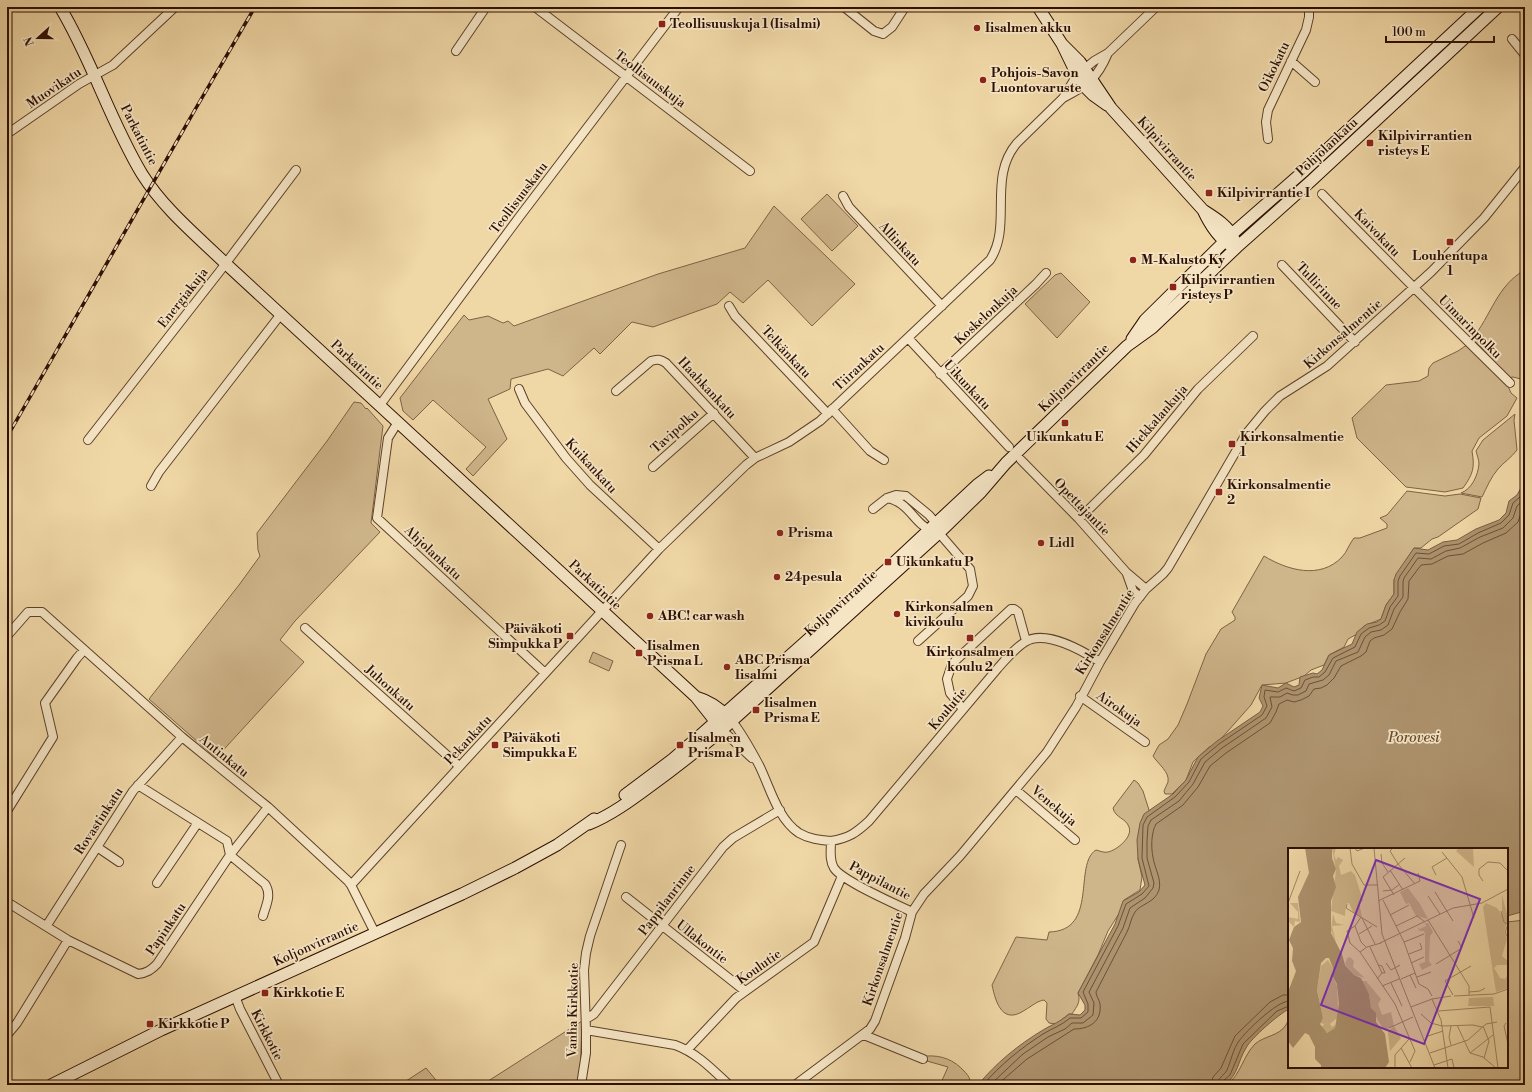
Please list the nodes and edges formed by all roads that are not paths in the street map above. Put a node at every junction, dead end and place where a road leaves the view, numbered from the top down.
1 (60, 7) edge
2 (175, 7) edge
3 (486, 7) edge
4 (535, 7) edge
5 (679, 7) edge
6 (844, 7) edge
7 (905, 7) edge
8 (1038, 7) edge
9 (1156, 7) edge
10 (1309, 7) edge
11 (1480, 7) edge
12 (1498, 7) edge
13 (1512, 39) dead end
14 (456, 51) dead end
15 (1108, 53) junction
16 (1525, 55) edge
17 (1291, 61) junction
18 (1080, 71) junction
19 (94, 76) junction
20 (627, 76) junction
21 (1315, 82) dead end
22 (1088, 83) junction
23 (1063, 98) junction
24 (7, 134) edge
25 (1268, 139) dead end
26 (1525, 166) edge
27 (296, 170) dead end
28 (750, 171) dead end
29 (1322, 194) dead end
30 (843, 196) dead end
31 (1228, 237) junction
32 (1237, 248) junction
33 (225, 263) junction
34 (1282, 265) dead end
35 (1046, 273) dead end
36 (1414, 288) junction
37 (729, 306) dead end
38 (942, 306) junction
39 (281, 314) junction
40 (1253, 336) dead end
41 (908, 338) junction
42 (1355, 342) junction
43 (1127, 346) junction
44 (940, 374) junction
45 (1510, 383) dead end
46 (519, 389) dead end
47 (616, 391) dead end
48 (380, 405) junction
49 (830, 412) junction
50 (714, 413) junction
51 (398, 422) junction
52 (88, 440) dead end
53 (1009, 447) dead end
54 (755, 458) junction
55 (884, 460) dead end
56 (1021, 460) dead end
57 (653, 467) dead end
58 (151, 486) dead end
59 (873, 509) dead end
60 (1079, 520) junction
61 (934, 528) junction
62 (659, 548) junction
63 (1126, 572) junction
64 (1146, 589) junction
65 (1140, 597) junction
66 (603, 611) junction
67 (305, 628) dead end
68 (7, 636) edge
69 (918, 641) dead end
70 (1026, 641) junction
71 (84, 650) junction
72 (1100, 662) junction
73 (546, 673) junction
74 (1080, 696) junction
75 (696, 697) junction
76 (963, 709) junction
77 (728, 717) junction
78 (719, 726) junction
79 (182, 737) junction
80 (1145, 742) dead end
81 (459, 766) junction
82 (759, 766) junction
83 (138, 784) junction
84 (1016, 790) junction
85 (268, 807) junction
86 (780, 810) junction
87 (7, 811) edge
88 (197, 824) junction
89 (1075, 840) dead end
90 (831, 841) junction
91 (622, 845) dead end
92 (96, 847) junction
93 (230, 855) junction
94 (119, 862) dead end
95 (842, 876) junction
96 (157, 883) dead end
97 (351, 885) junction
98 (626, 897) dead end
99 (7, 902) edge
100 (912, 912) junction
101 (263, 916) dead end
102 (47, 925) junction
103 (663, 926) junction
104 (374, 933) junction
105 (68, 940) junction
106 (745, 991) junction
107 (235, 996) junction
108 (586, 1019) junction
109 (586, 1030) junction
110 (7, 1035) edge
111 (864, 1035) junction
112 (688, 1049) junction
113 (923, 1059) dead end
114 (51, 1085) edge
115 (279, 1085) edge
116 (581, 1085) edge
117 (729, 1085) edge
118 (795, 1085) edge

1 - 19 main road, Parkatintie
2 - 19 street, Muovikatu
3 - 14 street
4 - 20 street, Teollisuuskuja
5 - 20 street, Teollisuuskatu
6 - 7 street
8 - 18 main road, Kilpivirrantie
9 - 15 street
10 - 17 street, Oikokatu
11 - 31 main road, Pohjolankatu
12 - 32 main road, Pohjolankatu
13 - 16 street
15 - 18 street
15 - 22 street
17 - 21 street
17 - 25 street, Oikokatu
18 - 22 main road, Kilpivirrantie
18 - 23 street, Tiirankatu
19 - 24 street, Muovikatu
19 - 33 main road, Parkatintie
20 - 28 street, Teollisuuskuja
20 - 48 street, Teollisuuskatu
22 - 23 street, Tiirankatu
22 - 31 main road, Kilpivirrantie
23 - 38 street, Tiirankatu
26 - 36 street, Kirkonsalmentie
27 - 33 street, Energiakuja
29 - 36 street, Kaivokatu
30 - 38 street, Allinkatu
31 - 32 main road, Kilpivirrantie
31 - 43 main road, Pohjolankatu
32 - 43 main road, Pohjolankatu
33 - 39 main road, Parkatintie
33 - 52 street, Energiakuja
34 - 42 street, Tullirinne
35 - 44 street, Koskelonkuja
36 - 42 street, Kirkonsalmentie
36 - 45 street, Uimarinpolku
37 - 49 street, Telkänkatu
38 - 41 street, Tiirankatu
39 - 48 main road, Parkatintie
39 - 58 street
40 - 60 street, Hiekkalankuja
41 - 44 street, Uikunkatu
41 - 49 street, Tiirankatu
42 - 64 street, Kirkonsalmentie
43 - 61 main road, Koljonvirrantie
44 - 53 street, Uikunkatu
46 - 62 street, Kuikankatu
47 - 50 street, Haahkankatu
48 - 51 main road, Parkatintie
49 - 54 street, Tiirankatu
49 - 55 street, Telkänkatu
50 - 54 street, Haahkankatu
50 - 57 street, Tavipolku
51 - 66 main road, Parkatintie
51 - 73 street, Ahjolankatu
54 - 62 street, Tiirankatu
56 - 60 street, Opettajantie
59 - 61 street
60 - 63 street, Opettajantie
61 - 69 street
61 - 77 main road, Koljonvirrantie
62 - 66 street, Tiirankatu
63 - 64 street, Opettajantie
63 - 65 street, Opettajantie
64 - 65 street, Kirkonsalmentie
65 - 72 street, Kirkonsalmentie
66 - 73 street, Pekankatu
66 - 75 main road, Parkatintie
67 - 81 street, Juhonkatu
68 - 71 street, Antinkatu
70 - 72 street
70 - 76 street, Koulutie
70 - 76 street
71 - 79 street, Antinkatu
71 - 87 street
72 - 74 street, Kirkonsalmentie
73 - 81 street, Pekankatu
74 - 80 street, Airokuja
74 - 84 street, Kirkonsalmentie
75 - 77 main road, Parkatintie
75 - 78 main road, Parkatintie
76 - 90 street, Koulutie
77 - 78 main road, Koljonvirrantie
77 - 82 street
78 - 82 street
78 - 104 main road, Koljonvirrantie
79 - 83 street, Rovastinkatu
79 - 85 street, Antinkatu
81 - 97 street, Pekankatu
82 - 86 street
83 - 88 street
83 - 92 street, Rovastinkatu
84 - 89 street, Venekuja
84 - 100 street, Kirkonsalmentie
85 - 93 street, Papinkatu
85 - 97 street, Antinkatu
86 - 90 street
86 - 103 street, Pappilanrinne
88 - 93 street
88 - 96 street
90 - 95 street, Pappilantie
91 - 108 street, Vanha Kirkkotie
92 - 94 street
92 - 102 street, Rovastinkatu
93 - 101 street
93 - 105 street, Papinkatu
95 - 100 street, Pappilantie
95 - 106 street, Koulutie
97 - 104 street, Antinkatu
98 - 103 street, Ullakontie
99 - 102 street, Papinkatu
100 - 111 street, Kirkonsalmentie
102 - 105 street, Papinkatu
103 - 106 street, Ullakontie
103 - 108 street, Pappilanrinne
104 - 107 main road, Koljonvirrantie
105 - 110 street
106 - 112 street, Koulutie
107 - 114 main road, Koljonvirrantie
107 - 115 street, Kirkkotie
108 - 109 street, Vanha Kirkkotie
109 - 112 street
109 - 116 street, Vanha Kirkkotie
111 - 113 street
111 - 118 street, Kirkonsalmentie
112 - 117 street

